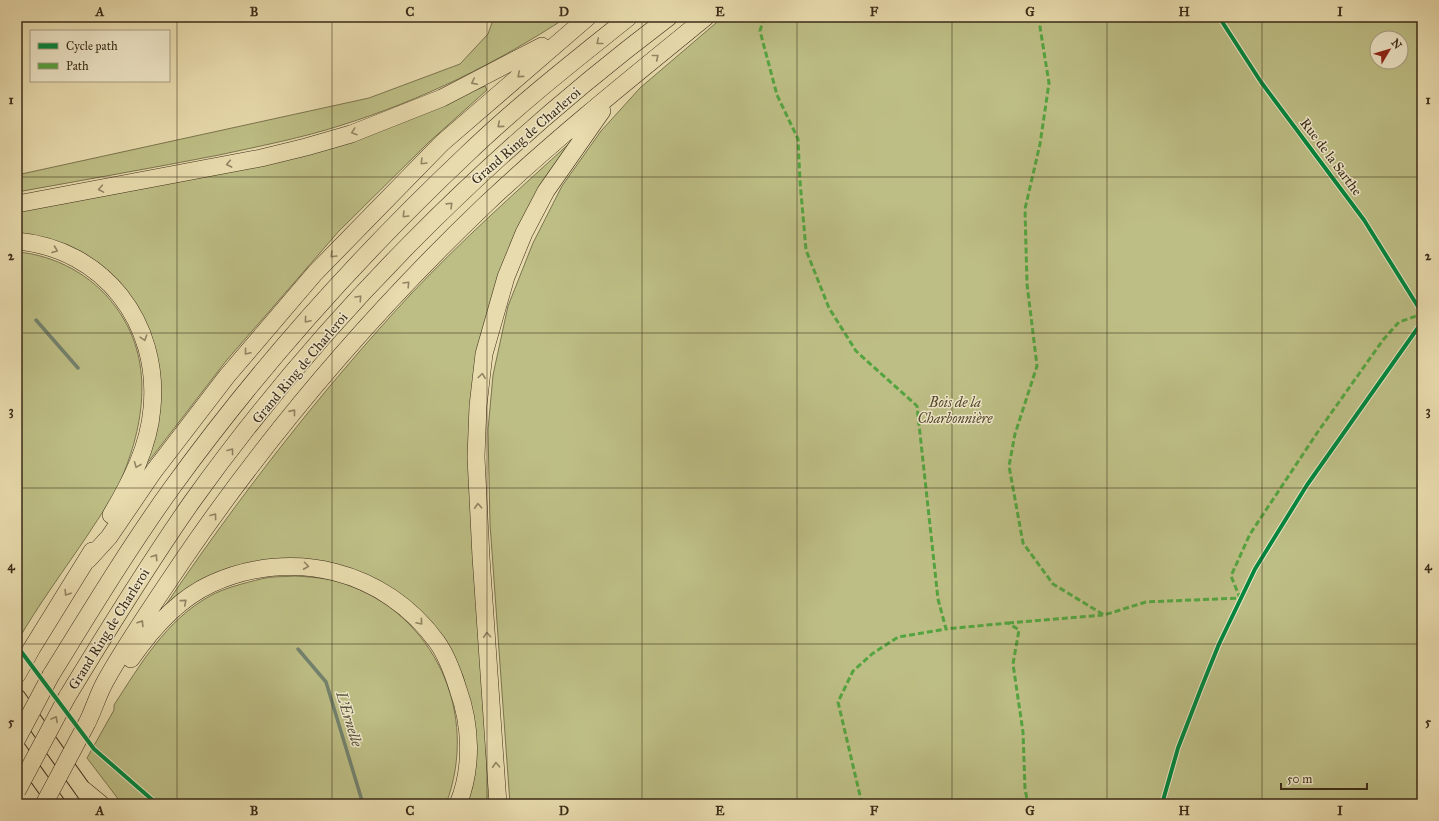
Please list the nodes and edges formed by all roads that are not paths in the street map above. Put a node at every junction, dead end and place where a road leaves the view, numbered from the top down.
1 (629, 17) edge
2 (669, 17) edge
3 (706, 17) edge
4 (585, 20) edge
5 (626, 82) junction
6 (17, 204) edge
7 (17, 241) edge
8 (88, 560) junction
9 (17, 675) edge
10 (17, 697) edge
11 (96, 706) junction
12 (17, 738) edge
13 (17, 748) edge
14 (17, 791) edge
15 (88, 797) edge
16 (44, 804) edge
17 (57, 804) edge
18 (101, 804) edge
19 (458, 804) edge
20 (498, 804) edge

1 -> 12 highway, Grand Ring de Charleroi, bridge
14 -> 2 highway, Grand Ring de Charleroi, bridge
5 -> 3 highway
4 -> 6 highway
4 -> 8 highway
11 -> 5 highway
20 -> 5 highway
7 -> 8 highway
8 -> 9 highway
10 - 15 highway
11 - 16 highway, bridge
11 -> 19 highway
13 - 17 highway
15 - 18 highway

